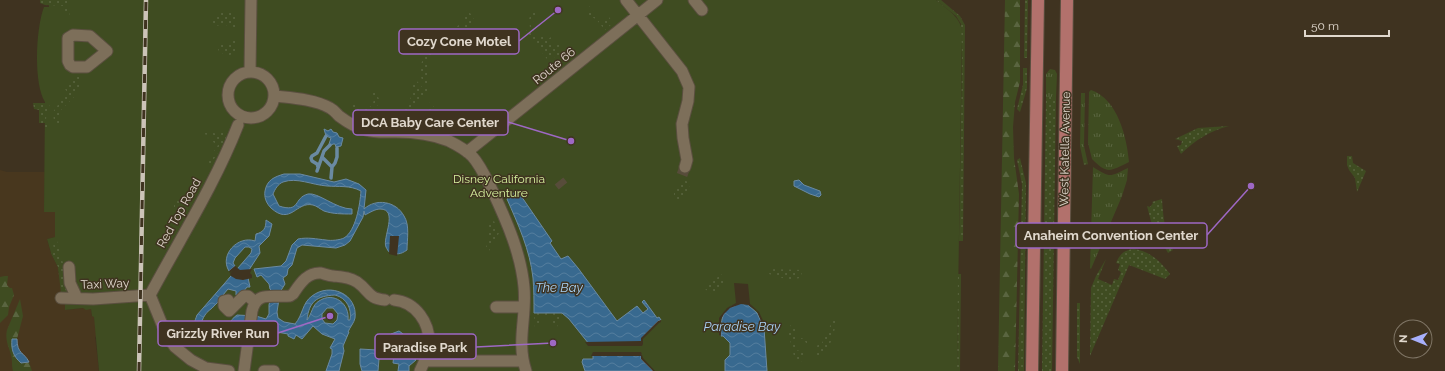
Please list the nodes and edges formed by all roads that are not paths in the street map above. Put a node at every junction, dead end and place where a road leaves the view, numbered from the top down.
1 (251, 0) edge
2 (626, 0) edge
3 (657, 0) edge
4 (694, 0) edge
5 (1038, 0) edge
6 (1067, 0) edge
7 (702, 10) dead end
8 (638, 15) junction
9 (250, 72) junction
10 (274, 96) junction
11 (238, 125) dead end
12 (467, 152) junction
13 (685, 167) tunnel mouth
14 (69, 267) dead end
15 (150, 295) junction
16 (61, 298) dead end
17 (77, 298) junction
18 (228, 300) dead end
19 (255, 302) junction
20 (496, 307) dead end
21 (524, 307) junction
22 (423, 366) edge
23 (525, 366) edge
24 (229, 371) edge
25 (244, 371) edge
26 (264, 371) edge
27 (274, 371) edge
28 (1032, 371) edge
29 (1062, 371) edge

1 - 9 street
2 - 8 street
3 - 8 street, Route 66
4 - 7 street
5 - 28 main road
6 - 29 main road, West Katella Avenue
8 - 12 street, Route 66
8 - 13 street
9 - 10 street
9 - 10 street
10 - 12 street
11 - 15 street, Red Top Road
12 - 21 street
14 - 17 street
15 - 17 street, Taxi Way
15 - 24 street
16 - 17 street, Taxi Way
18 - 19 street
19 - 22 street
19 - 25 street
20 - 21 street
21 - 23 street
22 - 23 street
26 - 27 street

